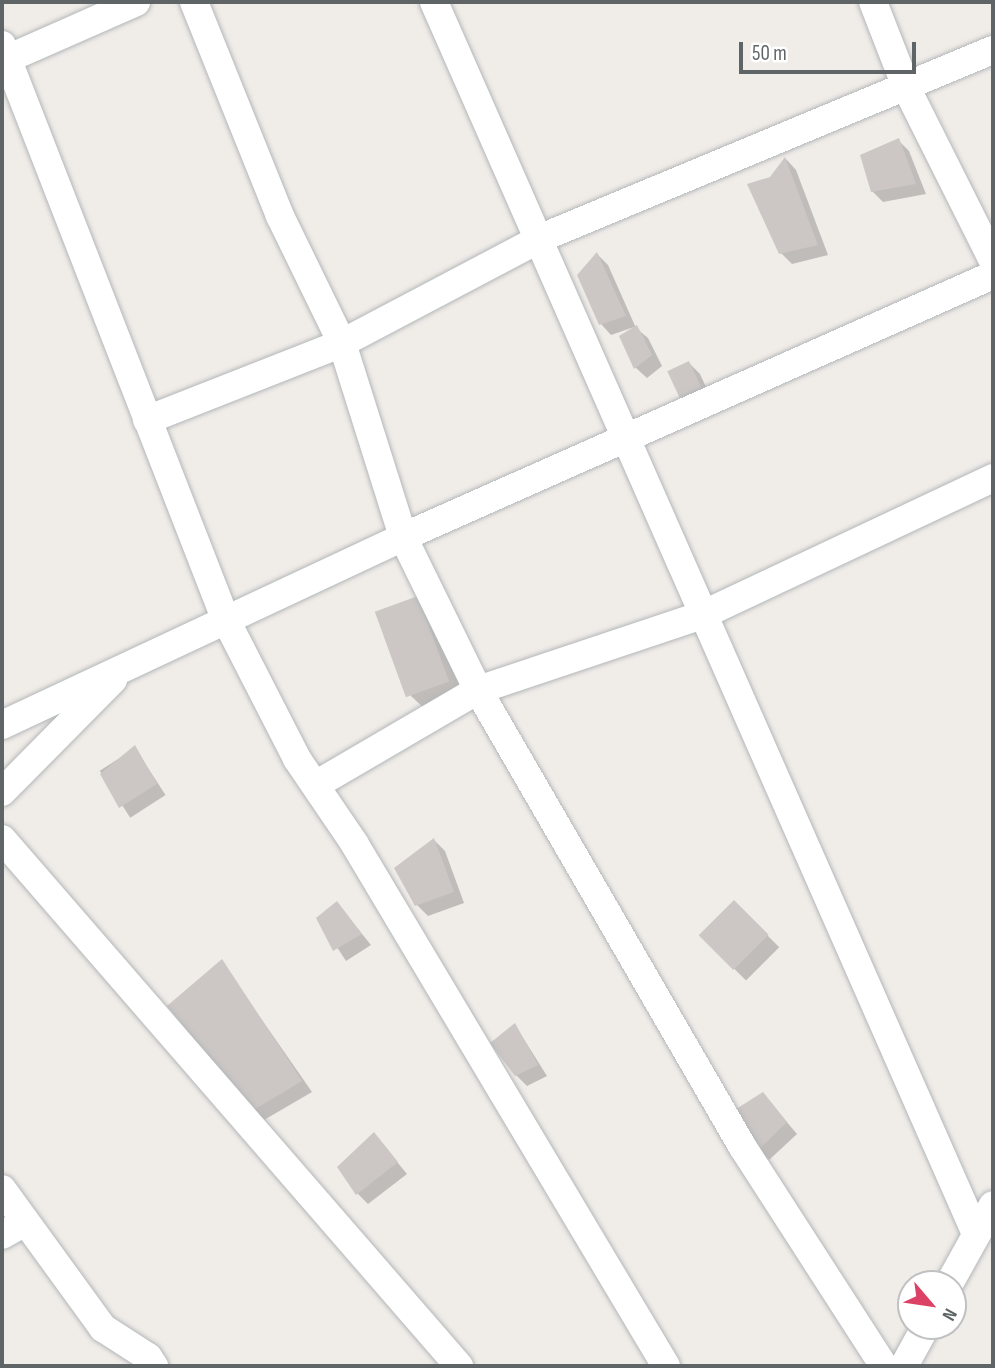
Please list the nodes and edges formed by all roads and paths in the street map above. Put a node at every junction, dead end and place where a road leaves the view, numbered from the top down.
1 (136, 2) edge
2 (194, 2) edge
3 (434, 2) edge
4 (873, 2) edge
5 (993, 50) edge
6 (4, 52) edge
7 (907, 89) junction
8 (541, 238) junction
9 (993, 261) edge
10 (993, 275) edge
11 (342, 343) junction
12 (147, 420) junction
13 (629, 439) junction
14 (993, 478) edge
15 (403, 537) junction
16 (702, 615) junction
17 (225, 618) junction
18 (127, 665) junction
19 (478, 690) junction
20 (2, 725) edge
21 (317, 784) junction
22 (2, 792) edge
23 (2, 839) edge
24 (2, 1189) edge
25 (993, 1205) edge
26 (13, 1229) edge
27 (976, 1234) junction
28 (957, 1270) edge
29 (918, 1340) edge
30 (153, 1366) edge
31 (459, 1366) edge
32 (666, 1366) edge
33 (884, 1366) edge
34 (904, 1366) edge

1 - 6 street
2 - 11 street
3 - 8 street
4 - 7 street
5 - 7 street
6 - 12 street
7 - 8 street
7 - 9 street
8 - 11 street
8 - 13 street
10 - 13 street
11 - 12 street
11 - 15 street
12 - 17 street
13 - 15 street
13 - 16 street
14 - 16 street
15 - 17 street
15 - 19 street
16 - 19 street
16 - 27 street
17 - 18 street
17 - 21 street
18 - 20 street
18 - 22 street
19 - 21 street
19 - 33 street
21 - 32 street
23 - 31 street
24 - 26 street
25 - 27 street
26 - 30 street
27 - 28 street
29 - 34 street

